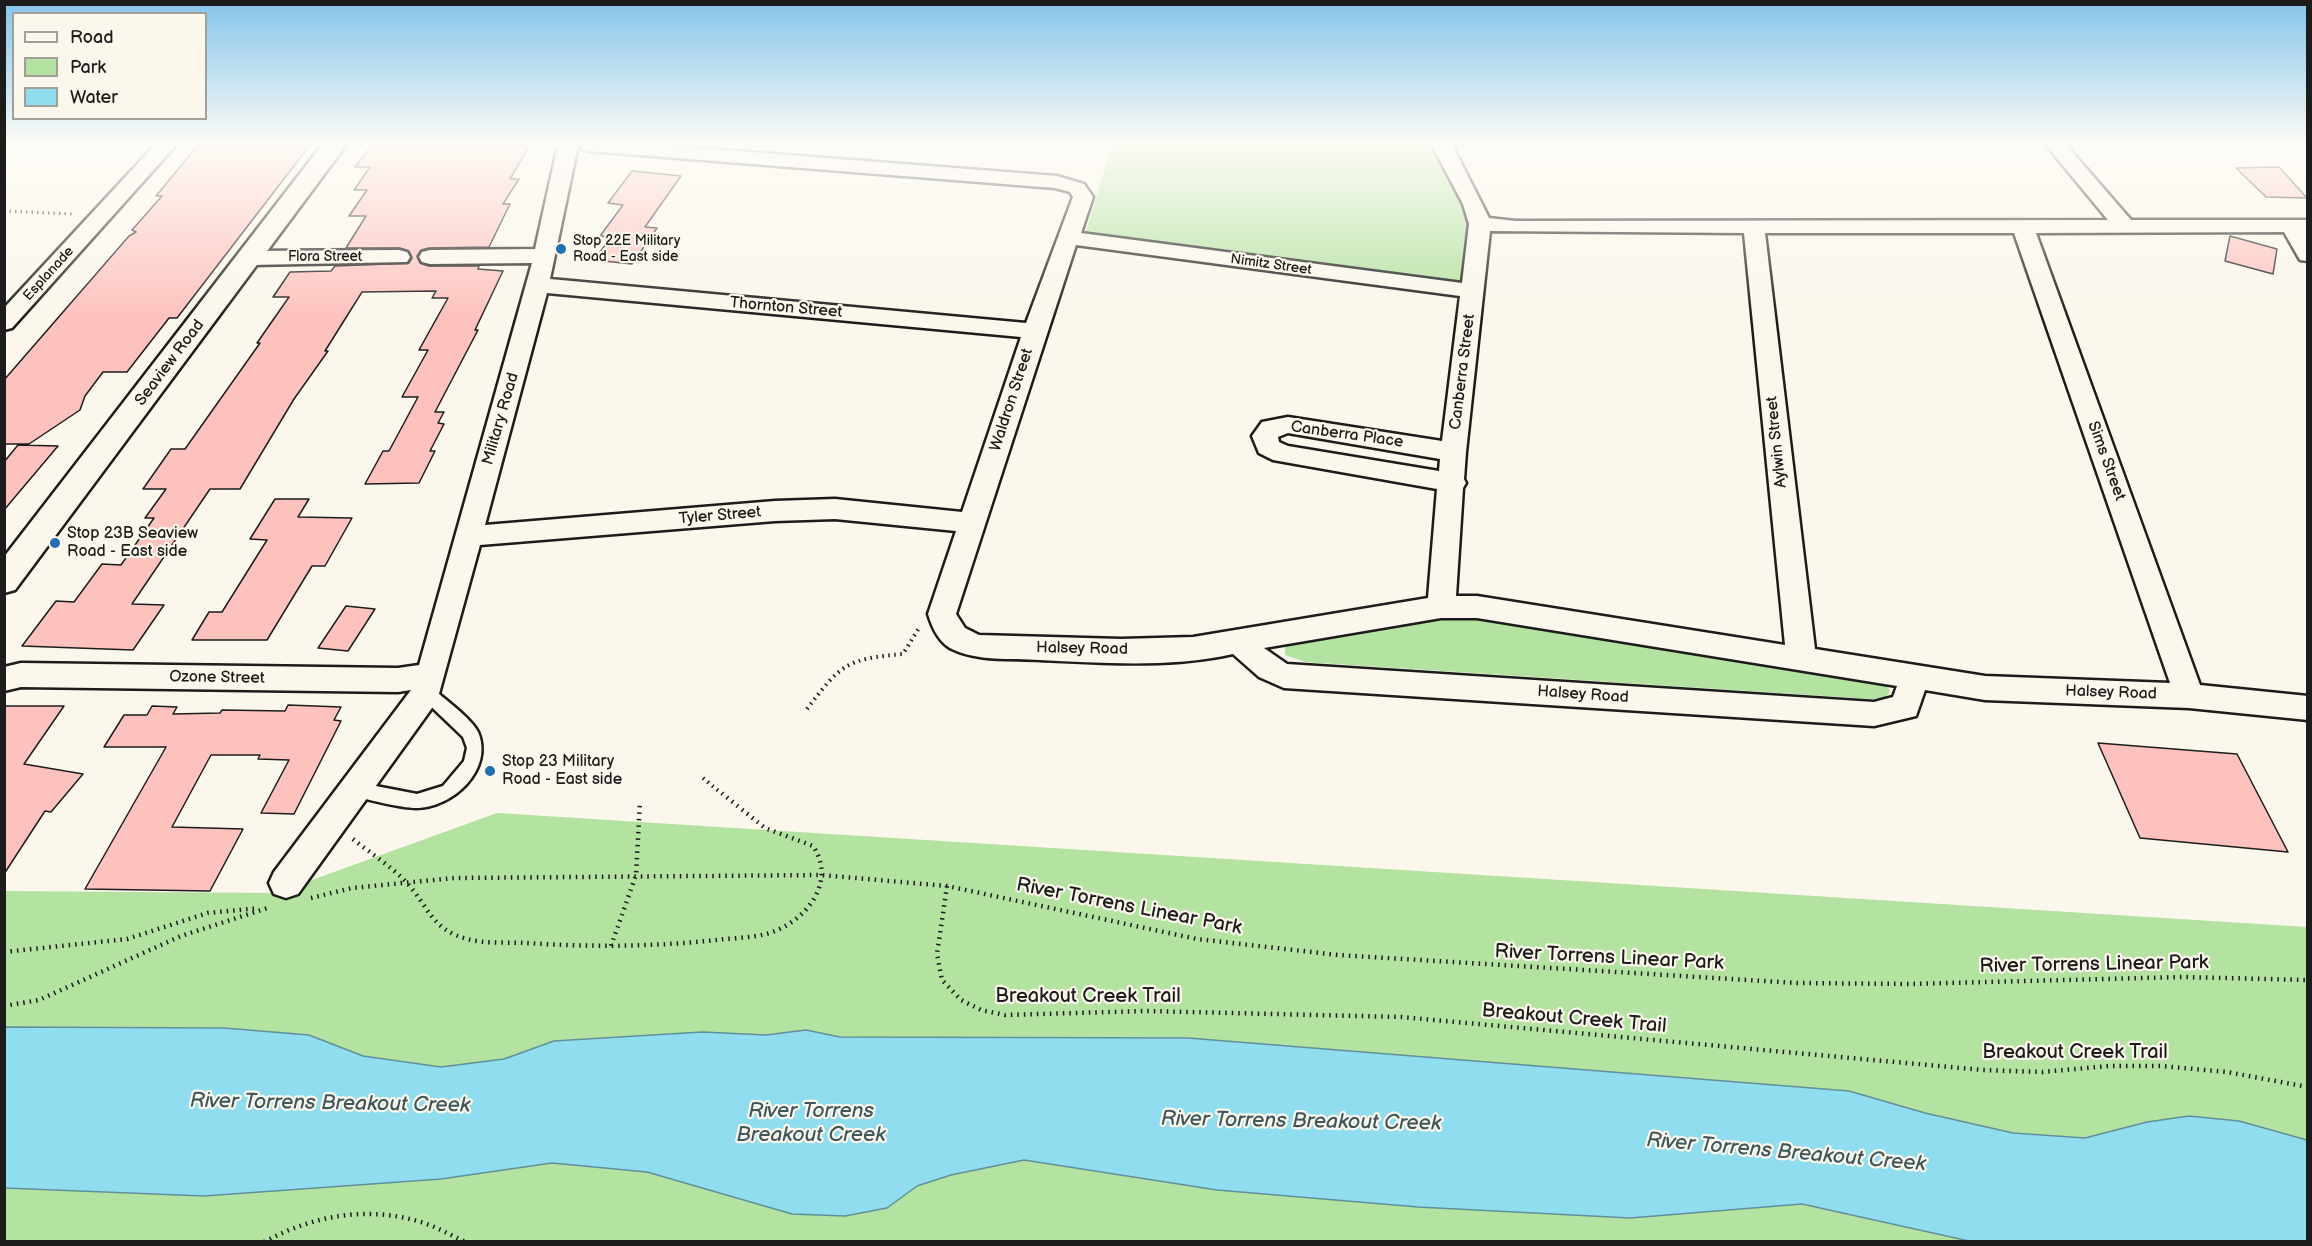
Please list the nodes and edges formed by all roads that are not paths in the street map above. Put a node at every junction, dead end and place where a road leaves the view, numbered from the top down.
1 (113, 203) edge
2 (291, 203) edge
3 (555, 203) edge
4 (1081, 203) edge
5 (1473, 203) edge
6 (2106, 203) edge
7 (1480, 224) junction
8 (2125, 226) junction
9 (2299, 226) edge
10 (1754, 227) junction
11 (2023, 227) junction
12 (1069, 238) junction
13 (544, 254) junction
14 (2307, 255) edge
15 (399, 256) dead end
16 (430, 257) dead end
17 (251, 258) junction
18 (538, 285) junction
19 (1473, 291) junction
20 (4, 323) edge
21 (1035, 331) junction
22 (1453, 452) junction
23 (1453, 483) junction
24 (972, 523) junction
25 (468, 536) junction
26 (13, 559) edge
27 (4, 581) edge
28 (1441, 607) junction
29 (943, 618) joint
30 (1239, 643) junction
31 (1801, 658) junction
32 (13, 677) edge
33 (1915, 677) junction
34 (428, 683) junction
35 (2189, 696) junction
36 (2307, 708) edge
37 (355, 789) junction
38 (283, 899) road end

1 - 20 street, Esplanade
2 - 17 main road, Seaview Road
3 - 13 street, Military Road
4 - 12 street, Waldron Street
5 - 7 street, Canberra Street
6 - 8 street
7 - 10 street
7 - 19 street, Canberra Street
8 - 9 street
8 - 11 street
9 - 14 street
10 - 11 street
10 - 31 street, Aylwin Street
11 - 35 street, Sims Street
12 - 19 street, Nimitz Street
12 - 21 street, Waldron Street
13 - 16 street
13 - 18 street, Military Road
15 - 17 street, Flora Street
17 - 26 main road, Seaview Road
18 - 21 street, Thornton Street
18 - 25 street, Military Road
19 - 22 street, Canberra Street
21 - 24 street, Waldron Street
22 - 23 street, Canberra Street
22 - 23 street, Canberra Place
23 - 28 street, Canberra Street
24 - 25 street, Tyler Street
24 - 29 street, Waldron Street
25 - 34 street, Military Road
26 - 27 main road, Seaview Road
28 - 30 street, Halsey Road
28 - 31 street, Halsey Road
29 - 30 street, Halsey Road
30 - 33 street, Halsey Road
31 - 33 street, Halsey Road
32 - 34 street, Ozone Street
33 - 35 street, Halsey Road
34 - 37 street, Military Road
34 - 37 lane
35 - 36 street, Halsey Road
37 - 38 street, Military Road

